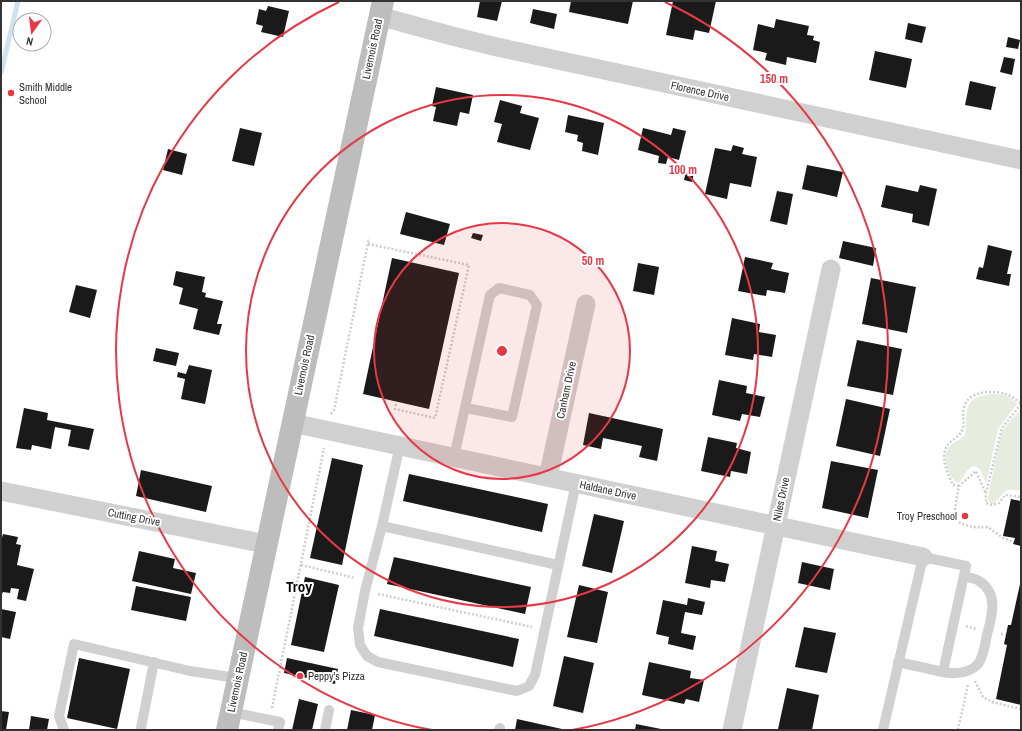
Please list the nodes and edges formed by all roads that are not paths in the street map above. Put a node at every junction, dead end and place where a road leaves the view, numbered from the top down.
1 (381, 9) edge
2 (1021, 160) edge
3 (831, 269) dead end
4 (586, 304) dead end
5 (466, 408) junction
6 (292, 423) junction
7 (400, 445) junction
8 (454, 457) junction
9 (548, 477) junction
10 (576, 483) junction
11 (1, 491) edge
12 (382, 526) junction
13 (775, 526) junction
14 (266, 544) junction
15 (923, 557) junction
16 (558, 565) junction
17 (964, 576) junction
18 (154, 662) junction
19 (898, 662) junction
20 (943, 672) junction
21 (237, 678) junction
22 (329, 710) dead end
23 (229, 721) edge
24 (141, 728) dead end
25 (64, 730) edge
26 (278, 730) edge
27 (324, 730) edge
28 (732, 730) edge
29 (883, 730) edge

1 - 2 street, Florence Drive
1 - 6 main road, Livernois Road
3 - 13 street, Niles Drive
4 - 9 street, Canham Drive
5 - 5 lane
5 - 8 lane
6 - 7 street, Haldane Drive
6 - 14 main road, Livernois Road
7 - 8 street, Haldane Drive
7 - 12 lane
8 - 9 street, Haldane Drive
9 - 10 street, Haldane Drive
10 - 13 street, Haldane Drive
10 - 16 lane
11 - 14 street, Cutting Drive
12 - 16 lane
12 - 16 lane
13 - 15 street, Haldane Drive
13 - 28 street, Niles Drive
14 - 21 main road, Livernois Road
15 - 17 lane
15 - 19 lane
17 - 20 lane
17 - 20 lane
18 - 21 lane
18 - 24 lane
18 - 25 lane
19 - 20 lane
19 - 29 lane
21 - 23 main road, Livernois Road
22 - 27 lane
23 - 26 lane

